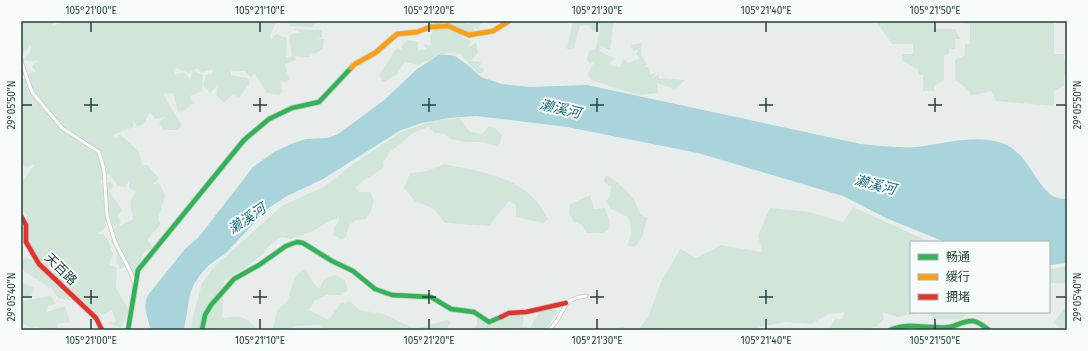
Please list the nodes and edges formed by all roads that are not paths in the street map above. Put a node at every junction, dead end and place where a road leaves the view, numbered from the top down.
1 (509, 21) edge
2 (21, 61) edge
3 (21, 216) edge
4 (135, 285) junction
5 (586, 296) dead end
6 (566, 303) junction
7 (102, 330) edge
8 (128, 330) edge
9 (202, 330) edge
10 (549, 330) edge
11 (890, 330) edge
12 (989, 330) edge

1 - 4 street
2 - 4 street
3 - 7 street, 天百路
4 - 8 street
5 - 6 street
6 - 9 street
6 - 10 street
11 - 12 street

